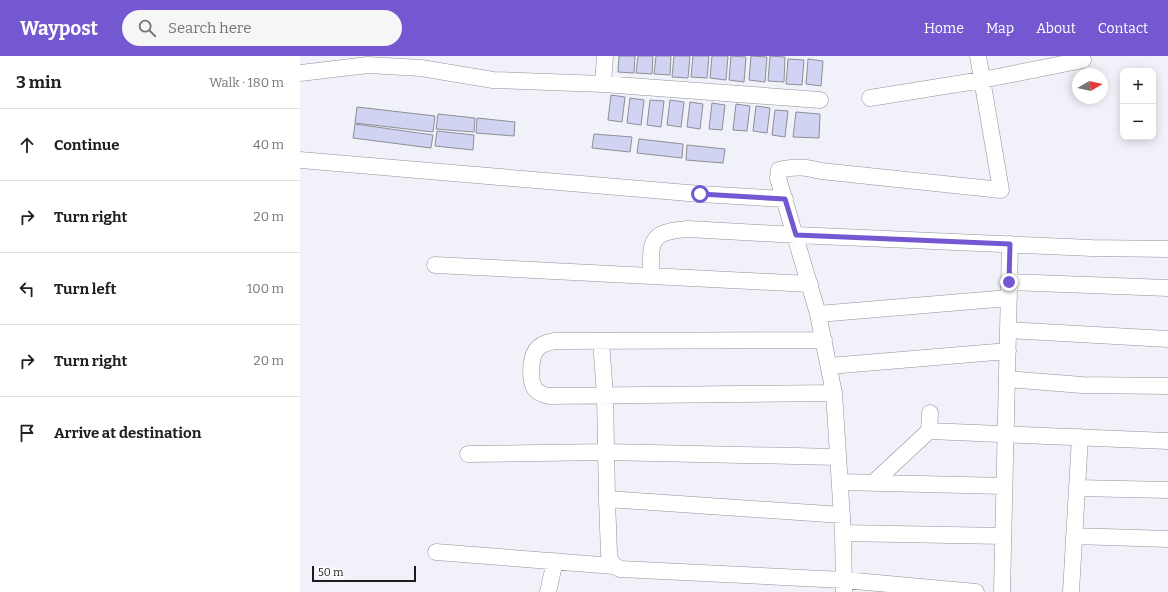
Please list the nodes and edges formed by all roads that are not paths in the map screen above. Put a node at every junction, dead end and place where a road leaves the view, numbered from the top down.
1 (605, 56) edge
2 (978, 56) edge
3 (1083, 60) dead end
4 (369, 61) edge
5 (300, 73) edge
6 (982, 80) junction
7 (603, 84) junction
8 (870, 98) dead end
9 (820, 100) dead end
10 (300, 160) edge
11 (785, 199) junction
12 (796, 235) junction
13 (1010, 244) junction
14 (1168, 249) edge
15 (435, 265) dead end
16 (651, 276) junction
17 (810, 284) junction
18 (1168, 288) edge
19 (1009, 290) junction
20 (818, 314) junction
21 (1008, 330) junction
22 (1168, 339) edge
23 (824, 340) junction
24 (601, 341) junction
25 (1008, 351) junction
26 (829, 366) junction
27 (1007, 379) junction
28 (1168, 386) edge
29 (834, 393) junction
30 (605, 395) junction
31 (930, 413) dead end
32 (929, 431) junction
33 (1006, 435) junction
34 (1080, 437) junction
35 (1168, 441) edge
36 (606, 452) junction
37 (468, 454) dead end
38 (838, 457) junction
39 (840, 482) junction
40 (873, 483) junction
41 (1004, 486) junction
42 (1077, 488) junction
43 (1168, 490) edge
44 (606, 499) junction
45 (842, 515) junction
46 (843, 533) junction
47 (1003, 536) junction
48 (1074, 536) junction
49 (1168, 539) edge
50 (436, 552) dead end
51 (555, 561) junction
52 (614, 566) junction
53 (844, 586) edge
54 (548, 592) edge
55 (976, 592) edge
56 (1002, 592) edge
57 (1071, 592) edge

1 - 7 street
2 - 6 street
3 - 6 street
4 - 5 street
4 - 7 street
6 - 8 street
6 - 11 street
7 - 9 street
10 - 11 street
11 - 12 street
12 - 13 street
12 - 16 street
12 - 17 street
13 - 14 street
13 - 19 street
15 - 16 street
16 - 17 street
17 - 20 street
18 - 19 street
19 - 20 street
19 - 21 street
20 - 23 street
21 - 22 street
21 - 25 street
23 - 24 street
23 - 26 street
24 - 30 street
24 - 30 street
25 - 26 street
25 - 27 street
26 - 29 street
27 - 28 street
27 - 33 street
29 - 30 street
29 - 38 street
30 - 36 street
31 - 32 street
32 - 33 street
32 - 40 street
33 - 34 street
33 - 41 street
34 - 35 street
34 - 42 street
36 - 37 street
36 - 38 street
36 - 44 street
38 - 39 street
39 - 40 street
39 - 45 street
40 - 41 street
41 - 47 street
42 - 43 street
42 - 48 street
44 - 45 street
44 - 52 street
45 - 46 street
46 - 47 street
46 - 53 street
47 - 56 street
48 - 49 street
48 - 57 street
50 - 51 street
51 - 52 street
51 - 54 street
52 - 53 street
53 - 55 street

